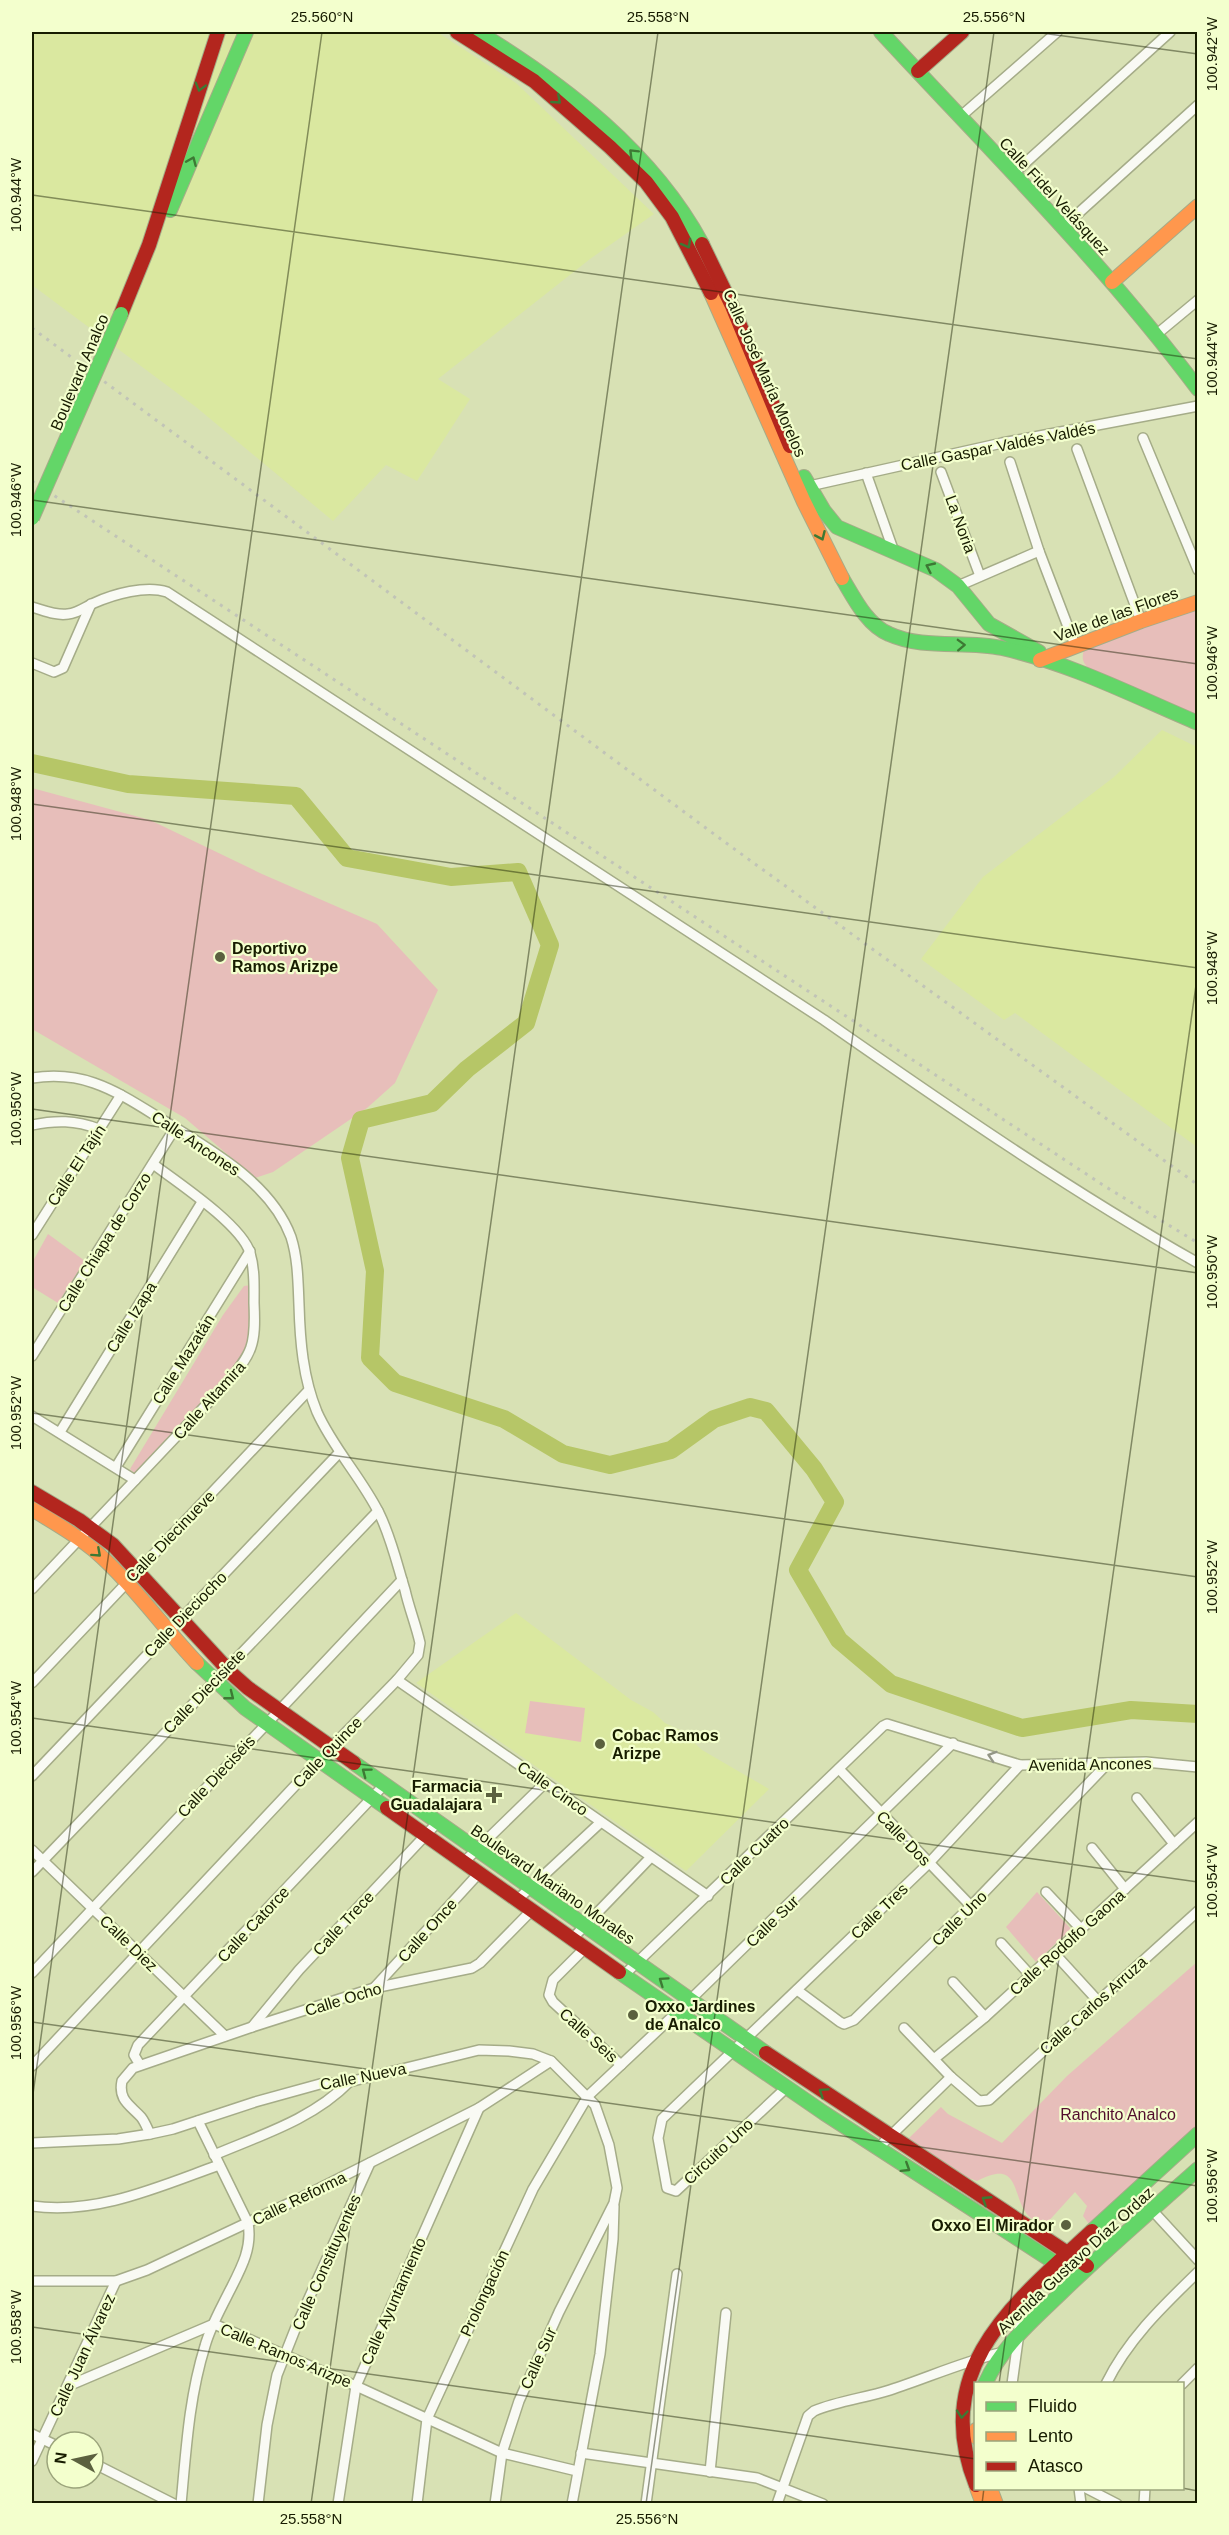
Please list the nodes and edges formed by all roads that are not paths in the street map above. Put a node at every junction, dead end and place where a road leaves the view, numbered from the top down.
1 (218, 32) edge
2 (246, 32) edge
3 (458, 32) edge
4 (478, 32) edge
5 (881, 32) edge
6 (962, 32) edge
7 (1057, 32) edge
8 (1170, 32) edge
9 (918, 71) junction
10 (1197, 105) edge
11 (960, 117) junction
12 (613, 142) junction
13 (1013, 174) junction
14 (1197, 206) edge
15 (1062, 228) junction
16 (140, 271) junction
17 (1112, 282) junction
18 (1197, 300) edge
19 (1157, 334) junction
20 (1197, 389) edge
21 (1197, 406) edge
22 (1143, 438) dead end
23 (1077, 449) dead end
24 (1010, 462) dead end
25 (941, 472) dead end
26 (866, 473) junction
27 (804, 487) junction
28 (32, 518) edge
29 (1039, 551) junction
30 (894, 552) junction
31 (1197, 570) edge
32 (980, 576) junction
33 (958, 586) junction
34 (1197, 602) edge
35 (91, 604) junction
36 (32, 607) edge
37 (1142, 621) junction
38 (1075, 645) junction
39 (1048, 661) junction
40 (32, 663) edge
41 (1197, 723) edge
42 (32, 1078) edge
43 (121, 1095) junction
44 (32, 1125) edge
45 (176, 1128) junction
46 (99, 1129) junction
47 (153, 1164) junction
48 (202, 1202) junction
49 (32, 1235) edge
50 (250, 1251) junction
51 (1197, 1263) edge
52 (32, 1356) edge
53 (309, 1390) junction
54 (32, 1416) edge
55 (60, 1432) junction
56 (339, 1453) junction
57 (116, 1467) junction
58 (135, 1480) junction
59 (32, 1492) edge
60 (32, 1509) edge
61 (378, 1511) junction
62 (90, 1527) junction
63 (79, 1539) junction
64 (138, 1570) junction
65 (402, 1580) junction
66 (126, 1582) junction
67 (32, 1589) edge
68 (180, 1620) junction
69 (169, 1631) junction
70 (225, 1669) junction
71 (397, 1680) junction
72 (212, 1681) junction
73 (32, 1683) edge
74 (278, 1710) junction
75 (267, 1723) junction
76 (883, 1726) joint
77 (953, 1743) junction
78 (332, 1746) junction
79 (320, 1759) junction
80 (1108, 1763) junction
81 (1020, 1765) junction
82 (1196, 1767) edge
83 (839, 1769) junction
84 (32, 1776) edge
85 (545, 1783) junction
86 (384, 1785) junction
87 (374, 1797) junction
88 (1137, 1798) dead end
89 (881, 1815) junction
90 (602, 1822) junction
91 (1197, 1822) edge
92 (436, 1823) junction
93 (425, 1836) junction
94 (1174, 1844) junction
95 (1092, 1848) dead end
96 (32, 1850) edge
97 (478, 1851) junction
98 (651, 1857) junction
99 (42, 1860) junction
100 (464, 1862) junction
101 (929, 1863) junction
102 (32, 1872) edge
103 (480, 1872) junction
104 (533, 1887) junction
105 (1125, 1889) junction
106 (1046, 1892) dead end
107 (708, 1896) junction
108 (516, 1901) junction
109 (971, 1906) junction
110 (93, 1908) junction
111 (531, 1911) junction
112 (1197, 1911) edge
113 (586, 1926) junction
114 (1081, 1929) junction
115 (571, 1941) junction
116 (1001, 1943) dead end
117 (584, 1949) junction
118 (140, 1952) junction
119 (1055, 1954) junction
120 (638, 1963) junction
121 (32, 1972) edge
122 (624, 1976) junction
123 (1030, 1976) junction
124 (953, 1983) dead end
125 (374, 1988) junction
126 (797, 1990) junction
127 (184, 1997) junction
128 (690, 2000) junction
129 (1098, 2001) junction
130 (678, 2012) junction
131 (985, 2017) junction
132 (252, 2027) junction
133 (904, 2028) dead end
134 (225, 2036) junction
135 (745, 2039) junction
136 (733, 2051) junction
137 (934, 2059) junction
138 (551, 2061) junction
139 (34, 2064) edge
140 (140, 2065) junction
141 (621, 2065) junction
142 (951, 2077) junction
143 (349, 2082) junction
144 (786, 2088) junction
145 (588, 2096) junction
146 (479, 2108) junction
147 (198, 2121) junction
148 (150, 2134) junction
149 (1197, 2134) edge
150 (889, 2136) junction
151 (32, 2143) edge
152 (877, 2149) junction
153 (214, 2155) junction
154 (370, 2163) junction
155 (219, 2165) junction
156 (1197, 2169) edge
157 (617, 2188) joint
158 (614, 2203) junction
159 (32, 2206) edge
160 (1152, 2210) junction
161 (248, 2223) junction
162 (1069, 2254) junction
163 (1197, 2260) edge
164 (1058, 2264) junction
165 (1087, 2266) junction
166 (1197, 2272) edge
167 (676, 2274) dead end
168 (1077, 2277) junction
169 (32, 2281) edge
170 (116, 2281) junction
171 (1019, 2303) junction
172 (726, 2313) dead end
173 (214, 2324) junction
174 (1019, 2333) junction
175 (285, 2353) junction
176 (1000, 2353) junction
177 (977, 2358) junction
178 (1197, 2368) edge
179 (986, 2382) edge
180 (1012, 2382) edge
181 (1107, 2382) edge
182 (1184, 2382) edge
183 (68, 2386) junction
184 (356, 2386) junction
185 (427, 2419) junction
186 (32, 2434) edge
187 (42, 2439) junction
188 (45, 2440) edge
189 (502, 2453) junction
190 (581, 2453) junction
191 (32, 2461) edge
192 (650, 2463) junction
193 (105, 2469) edge
194 (577, 2471) junction
195 (710, 2472) junction
196 (974, 2481) edge
197 (783, 2487) junction
198 (977, 2490) edge
199 (1090, 2490) edge
200 (174, 2504) edge
201 (181, 2504) edge
202 (258, 2504) edge
203 (338, 2504) edge
204 (417, 2504) edge
205 (495, 2504) edge
206 (572, 2504) edge
207 (646, 2504) edge
208 (777, 2504) edge
209 (823, 2504) edge
210 (983, 2504) edge
211 (1117, 2504) edge

1 -> 16 street, Boulevard Analco
16 -> 2 street, Boulevard Analco
3 -> 12 street, Calle José María Morelos
4 - 12 street, Calle José María Morelos
5 - 9 street, Calle Fidel Velásquez
6 - 9 street
7 - 11 street
8 - 13 street
9 - 11 street, Calle Fidel Velásquez
10 - 15 street
11 - 13 street, Calle Fidel Velásquez
12 - 27 street, Calle José María Morelos
13 - 15 street, Calle Fidel Velásquez
14 - 17 street
15 - 17 street, Calle Fidel Velásquez
16 - 28 street, Boulevard Analco, bridge
17 - 19 street, Calle Fidel Velásquez
18 - 19 street
19 - 20 street, Calle Fidel Velásquez
21 - 26 street, Calle Gaspar Valdés Valdés
22 - 31 street
23 - 37 street
24 - 29 street
25 - 32 street, La Noria
26 - 27 street, Calle Gaspar Valdés Valdés
26 - 30 street
27 - 30 street, Calle José María Morelos
27 -> 39 street, Calle José María Morelos
29 - 32 street
29 - 38 street
33 -> 30 street, Calle José María Morelos
32 - 33 street
33 - 39 street, Calle José María Morelos
34 - 37 street, Valle de las Flores
35 - 36 street
35 - 40 street
35 - 51 street
37 - 38 street, Valle de las Flores
38 - 39 street, Valle de las Flores
39 - 41 street, Calle José María Morelos
42 - 43 street, Calle Ancones
43 - 45 street, Calle Ancones
43 - 46 street, Calle El Tajín
44 - 46 street
45 - 47 street, Calle Chiapa de Corzo
45 - 53 street, Calle Ancones
46 - 49 street, Calle El Tajín
47 - 48 street
47 - 52 street, Calle Chiapa de Corzo
48 - 50 street
48 - 55 street, Calle Izapa
50 - 57 street, Calle Mazatán
50 - 58 street, Calle Altamira
53 - 56 street, Calle Quince
53 - 64 street, Calle Diecinueve
54 - 55 street
55 - 57 street
56 - 61 street, Calle Quince
56 - 68 street, Calle Dieciocho
57 - 58 street
58 - 62 street, Calle Altamira
59 - 62 street, Boulevard Mariano Morales
60 - 63 street, Boulevard Mariano Morales
61 - 65 street, Calle Quince
61 - 70 street, Calle Diecisiete
62 - 63 street, Calle Altamira
62 - 64 street, Boulevard Mariano Morales
63 -> 66 street, Boulevard Mariano Morales
63 - 67 street, Calle Altamira
64 - 66 street, Calle Diecinueve
64 - 68 street, Boulevard Mariano Morales
65 - 71 street, Calle Quince
65 - 74 street, Calle Dieciséis
66 - 69 street, Boulevard Mariano Morales
66 - 73 street, Calle Diecinueve
68 - 69 street, Calle Dieciocho
68 - 70 street, Boulevard Mariano Morales
69 - 72 street, Boulevard Mariano Morales
69 - 84 street, Calle Dieciocho
70 - 72 street, Calle Diecisiete
70 - 74 street, Boulevard Mariano Morales
71 - 78 street, Calle Quince
71 - 85 street, Calle Cinco
72 -> 75 street, Boulevard Mariano Morales
72 - 99 street, Calle Diecisiete
74 - 75 street, Calle Dieciséis
74 - 78 street, Boulevard Mariano Morales
75 - 79 street, Boulevard Mariano Morales
75 - 110 street, Calle Dieciséis
76 - 77 street, Avenida Ancones
76 - 83 street, Calle Cuatro
81 -> 77 street, Avenida Ancones
77 - 89 street, Calle Sur
78 - 79 street, Calle Quince
86 -> 78 street, Boulevard Mariano Morales
79 - 87 street, Boulevard Mariano Morales
79 - 118 street, Calle Quince
80 - 81 street, Avenida Ancones
80 - 82 street, Avenida Ancones
80 - 109 street, Calle Uno
81 - 101 street, Calle Tres
83 - 89 street, Calle Dos
83 - 107 street, Calle Cuatro
85 - 90 street, Calle Cinco
85 - 97 street
86 - 87 street, Calle Catorce
86 - 92 street, Boulevard Mariano Morales
87 - 93 street, Boulevard Mariano Morales
87 - 127 street, Calle Catorce
88 - 94 street
89 - 101 street, Calle Dos
89 - 128 street, Calle Sur
90 - 98 street, Calle Cinco
90 - 104 street
91 - 94 street, Calle Rodolfo Gaona
92 - 93 street, Calle Trece
92 - 97 street, Boulevard Mariano Morales
93 - 100 street, Boulevard Mariano Morales
93 - 132 street, Calle Trece
94 - 105 street, Calle Rodolfo Gaona
95 - 105 street
96 - 99 street, Calle Diez
97 - 100 street
97 - 104 street, Boulevard Mariano Morales
98 - 107 street, Calle Cinco
98 - 113 street
99 - 102 street, Calle Diecisiete
99 - 110 street, Calle Diez
100 - 103 street, Boulevard Mariano Morales
101 - 109 street, Calle Dos
101 - 126 street, Calle Tres
103 - 108 street, Boulevard Mariano Morales
103 - 125 street, Calle Once
104 - 108 street
104 - 113 street, Boulevard Mariano Morales
105 - 114 street, Calle Rodolfo Gaona
106 - 114 street
107 - 120 street, Calle Cuatro
108 - 111 street, Boulevard Mariano Morales
109 - 126 street, Calle Uno
110 - 118 street, Calle Diez
110 - 121 street, Calle Dieciséis
111 - 115 street, Boulevard Mariano Morales
111 - 125 street, Calle Ocho
112 - 129 street, Calle Carlos Arruza
113 - 115 street
113 - 120 street, Boulevard Mariano Morales
114 - 119 street, Calle Rodolfo Gaona
115 - 117 street, Boulevard Mariano Morales
116 - 123 street
117 - 122 street, Boulevard Mariano Morales
117 - 141 street, Calle Seis
118 - 127 street, Calle Diez
118 - 139 street, Calle Quince
119 - 123 street, Calle Rodolfo Gaona
119 - 129 street
120 - 122 street, Calle Cuatro
128 -> 120 street, Boulevard Mariano Morales
122 - 130 street, Boulevard Mariano Morales
123 - 131 street, Calle Rodolfo Gaona
124 - 131 street
125 - 132 street, Calle Ocho
126 - 135 street, Calle Tres
127 - 134 street, Calle Diez
127 - 140 street, Calle Catorce
128 - 130 street, Calle Sur
128 - 135 street, Boulevard Mariano Morales
129 - 142 street, Calle Carlos Arruza
130 - 136 street, Boulevard Mariano Morales
130 - 141 street, Calle Sur
131 - 137 street, Calle Rodolfo Gaona
132 - 134 street, Calle Ocho
133 - 137 street
134 - 140 street, Calle Ocho
135 - 136 street, Calle Tres
150 -> 135 street, Boulevard Mariano Morales
136 - 144 street, Boulevard Mariano Morales
136 - 144 street, Circuito Uno
137 - 142 street
138 - 143 street, Calle Nueva
138 - 145 street, Calle Nueva
138 - 146 street, Calle Reforma
140 - 148 street
141 - 145 street, Calle Sur
142 - 150 street
143 - 147 street, Calle Nueva
143 - 153 street
144 - 152 street, Boulevard Mariano Morales
145 - 157 street, Calle Nueva
145 - 185 street, Prolongación
146 - 154 street, Calle Reforma
146 - 184 street, Calle Ayuntamiento
147 - 148 street, Calle Nueva
147 - 153 street
148 - 151 street, Calle Nueva
149 - 162 street, Avenida Gustavo Díaz Ordaz
150 - 152 street
162 -> 150 street, Boulevard Mariano Morales
152 -> 164 street, Boulevard Mariano Morales
153 - 155 street
154 - 161 street, Calle Reforma
154 - 175 street, Calle Constituyentes
155 - 159 street
155 - 161 street
156 - 160 street, Avenida Gustavo Díaz Ordaz
157 - 158 street, Calle Sur
158 - 189 street, Calle Sur
158 - 190 street
160 - 163 street
160 - 165 street, Avenida Gustavo Díaz Ordaz
161 - 170 street, Calle Reforma
161 - 173 street
162 - 164 street, Avenida Gustavo Díaz Ordaz
162 - 165 street, Boulevard Mariano Morales
164 - 168 street, Boulevard Mariano Morales
164 - 171 street, Avenida Gustavo Díaz Ordaz
165 - 168 street, Avenida Gustavo Díaz Ordaz
166 - 181 street
167 - 192 street
168 - 174 street, Avenida Gustavo Díaz Ordaz
169 - 170 street, Calle Reforma
170 - 183 street, Calle Juan Álvarez
171 - 174 street
171 - 177 street, Avenida Gustavo Díaz Ordaz
172 - 195 street
173 - 175 street, Calle Ramos Arizpe
173 - 183 street, Calle Ramos Arizpe
173 - 201 street
174 - 176 street, Avenida Gustavo Díaz Ordaz
174 - 180 street
175 - 184 street, Calle Ramos Arizpe
175 - 202 street, Calle Constituyentes
176 - 177 street
176 - 179 street, Avenida Gustavo Díaz Ordaz
177 -> 196 street, Avenida Gustavo Díaz Ordaz
177 - 197 street
178 - 182 street
183 - 187 street, Calle Juan Álvarez
184 - 185 street, Calle Ramos Arizpe
184 - 203 street, Calle Ayuntamiento
185 - 189 street, Calle Ramos Arizpe
185 - 204 street, Prolongación
186 - 187 street
187 - 188 street
187 - 191 street, Calle Juan Álvarez
189 - 194 street, Calle Ramos Arizpe
189 - 205 street, Calle Sur
190 - 192 street
190 - 194 street
192 - 195 street
192 - 207 street
193 - 200 street
194 - 206 street
195 - 197 street
197 - 208 street
197 - 209 street
198 - 210 street, Avenida Gustavo Díaz Ordaz
199 - 211 street

